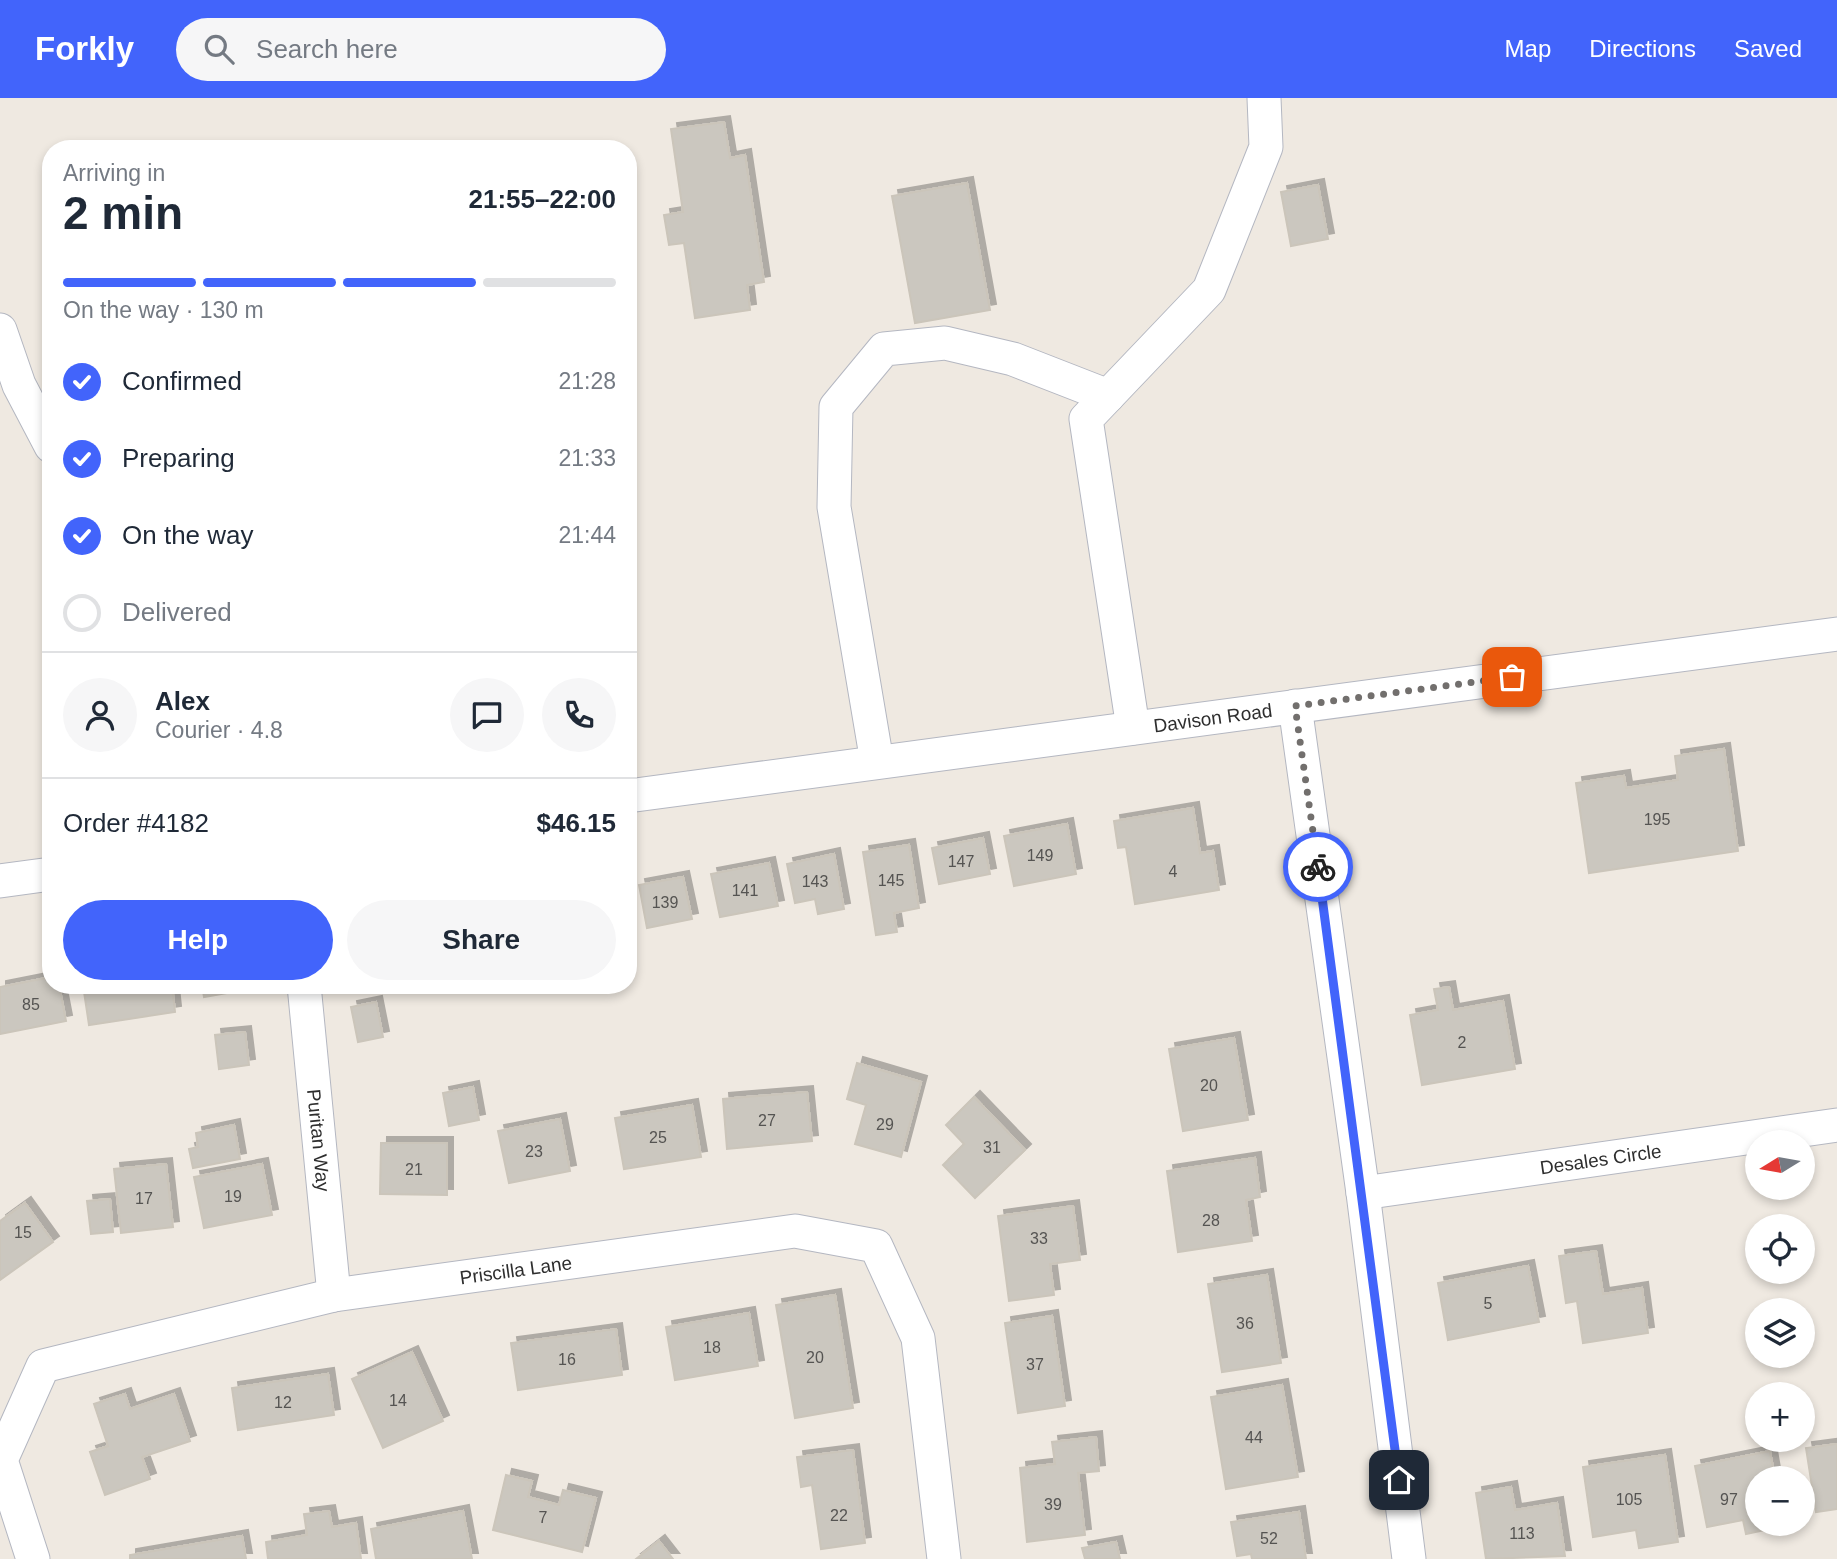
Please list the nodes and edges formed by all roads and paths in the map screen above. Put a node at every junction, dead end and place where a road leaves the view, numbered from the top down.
1 (1264, 98) edge
2 (0, 330) edge
3 (1108, 396) junction
4 (42, 429) edge
5 (1837, 634) edge
6 (1295, 706) junction
7 (1133, 728) junction
8 (877, 762) junction
9 (637, 795) edge
10 (42, 875) edge
11 (0, 881) edge
12 (305, 994) edge
13 (1837, 1125) edge
14 (1363, 1193) junction
15 (334, 1295) junction
16 (33, 1559) edge
17 (944, 1559) edge
18 (1409, 1559) edge

1 - 3 street
2 - 4 street
3 - 7 street
3 - 8 street
5 - 6 street, Davison Road
6 - 7 street, Davison Road
6 - 14 street
7 - 8 street, Davison Road
8 - 9 street, Davison Road
10 - 11 street
12 - 15 street, Puritan Way
13 - 14 street, Desales Circle
14 - 18 street
15 - 16 street, Priscilla Lane
15 - 17 street, Priscilla Lane

